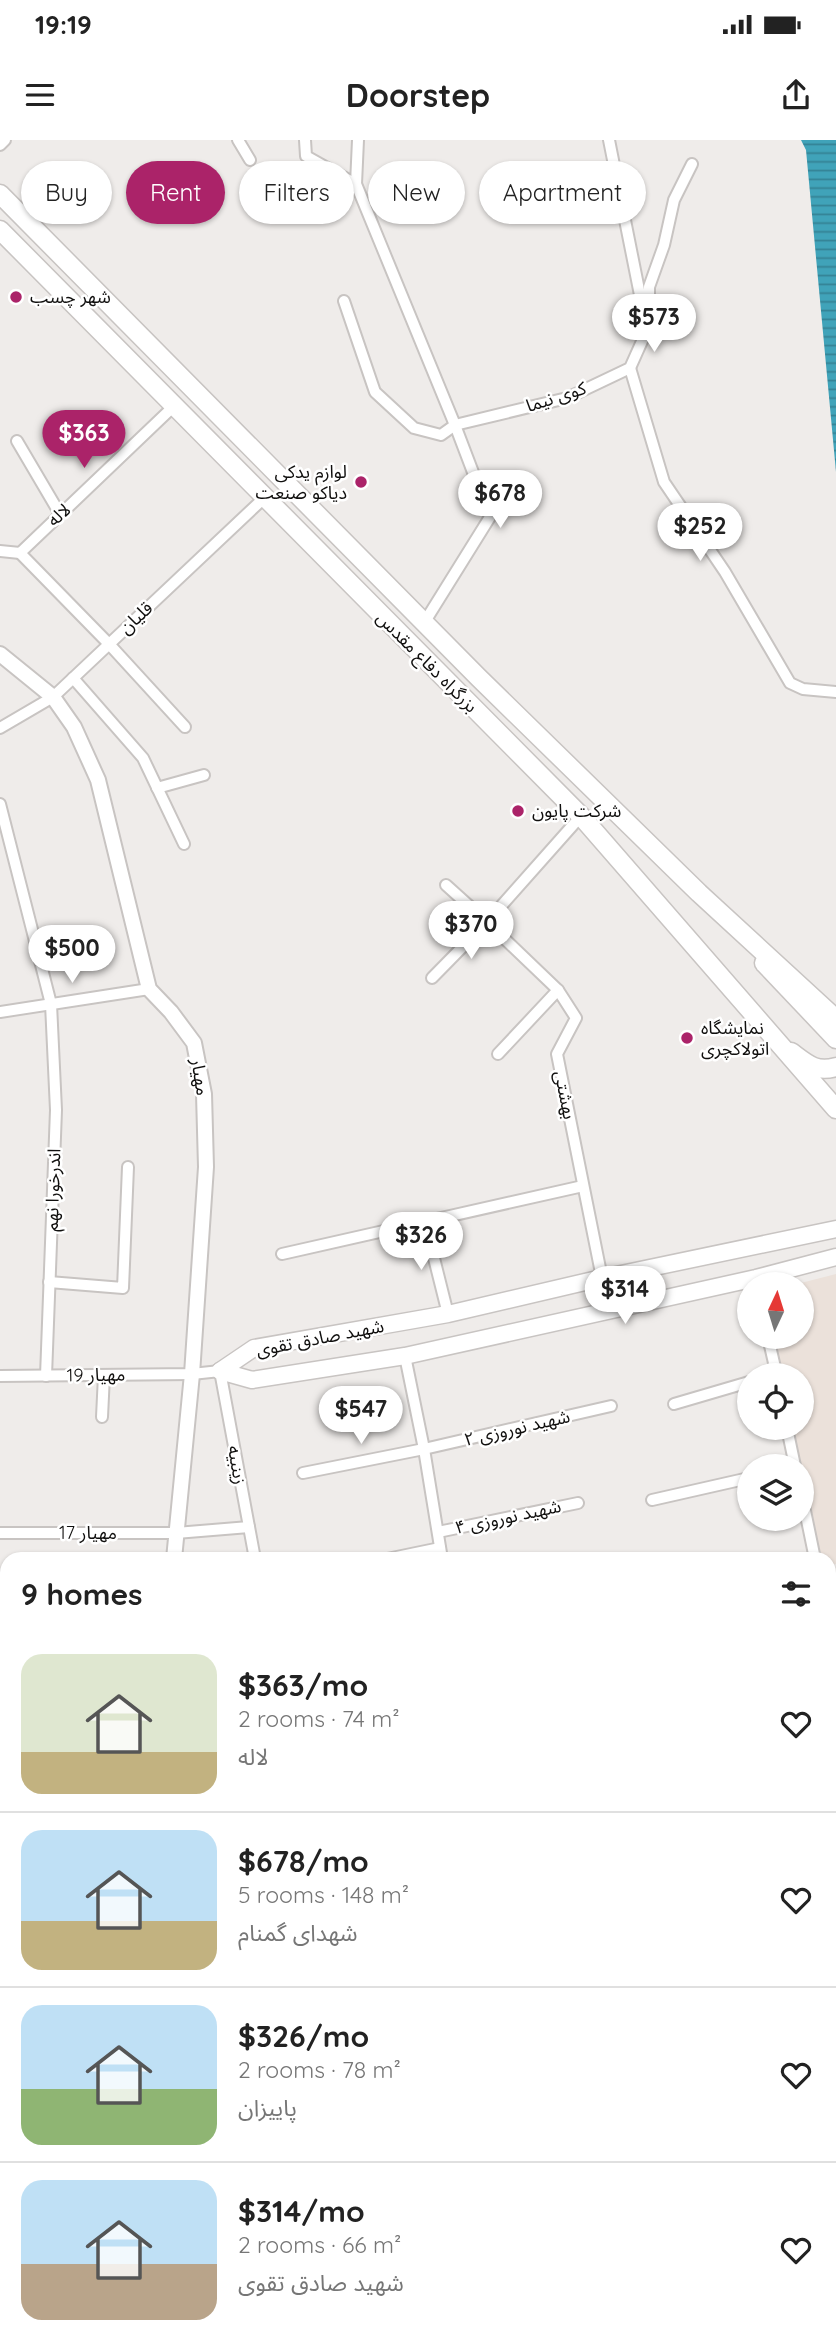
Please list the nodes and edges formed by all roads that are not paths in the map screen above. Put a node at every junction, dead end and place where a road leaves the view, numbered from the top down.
1 (5, 140) edge
2 (238, 140) edge
3 (306, 140) edge
4 (358, 140) edge
5 (609, 140) edge
6 (0, 145) edge
7 (250, 160) dead end
8 (692, 163) dead end
9 (356, 184) junction
10 (0, 194) edge
11 (0, 230) edge
12 (344, 301) dead end
13 (647, 330) junction
14 (630, 368) junction
15 (174, 406) junction
16 (455, 425) junction
17 (16, 441) dead end
18 (264, 498) junction
19 (60, 514) junction
20 (0, 551) edge
21 (20, 553) junction
22 (424, 623) junction
23 (109, 644) junction
24 (0, 654) edge
25 (73, 678) junction
26 (836, 692) edge
27 (53, 697) junction
28 (186, 727) dead end
29 (0, 728) edge
30 (204, 775) dead end
31 (158, 788) junction
32 (0, 804) edge
33 (581, 816) junction
34 (184, 844) dead end
35 (446, 885) dead end
36 (699, 893) junction
37 (487, 922) junction
38 (432, 978) dead end
39 (149, 989) junction
40 (558, 990) junction
41 (51, 1004) junction
42 (0, 1012) edge
43 (836, 1019) edge
44 (836, 1039) edge
45 (780, 1044) junction
46 (498, 1054) dead end
47 (836, 1066) edge
48 (836, 1109) edge
49 (128, 1167) dead end
50 (583, 1186) junction
51 (425, 1222) junction
52 (836, 1229) edge
53 (282, 1254) dead end
54 (836, 1257) edge
55 (788, 1272) edge
56 (601, 1278) junction
57 (49, 1282) junction
58 (737, 1286) edge
59 (448, 1314) junction
60 (405, 1356) junction
61 (220, 1371) junction
62 (192, 1374) junction
63 (104, 1375) junction
64 (0, 1376) edge
65 (46, 1376) junction
66 (737, 1386) edge
67 (674, 1405) dead end
68 (611, 1406) dead end
69 (102, 1417) dead end
70 (424, 1449) junction
71 (303, 1474) dead end
72 (737, 1481) edge
73 (652, 1500) dead end
74 (578, 1503) dead end
75 (248, 1527) junction
76 (809, 1531) edge
77 (438, 1532) junction
78 (0, 1533) edge
79 (176, 1533) junction
80 (175, 1552) edge
81 (253, 1552) edge
82 (441, 1552) edge
83 (814, 1552) edge

1 - 6 street
2 - 7 street
3 - 9 street
4 - 9 street
5 - 13 street
8 - 13 street
9 - 16 street
10 - 22 main road, بزرگراه دفاع مقدس
11 - 15 main road, بزرگراه دفاع مقدس
12 - 16 street, کوی نیما
13 - 14 street
14 - 16 street, کوی نیما
14 - 26 street
15 - 18 main road, بزرگراه دفاع مقدس
15 - 19 street, لاله
16 - 22 street
17 - 19 street
18 - 23 street, قلیان
18 - 33 main road, بزرگراه دفاع مقدس
19 - 21 street, لاله
20 - 21 street
21 - 23 street
22 - 36 main road, بزرگراه دفاع مقدس
23 - 25 street, قلیان
23 - 28 street
24 - 27 street, مهیار
25 - 27 street, قلیان
25 - 31 street
27 - 29 street, قلیان
27 - 39 street, مهیار
30 - 31 street
31 - 34 street
32 - 41 street, اندرخورا نهم
33 - 37 street
33 - 45 main road, بزرگراه دفاع مقدس
35 - 37 street, بهشتی
36 - 43 main road, بزرگراه دفاع مقدس
36 - 44 main road
37 - 38 street
37 - 40 street, بهشتی
39 - 41 street
39 - 62 street, مهیار
40 - 46 street
40 - 50 street, بهشتی
41 - 42 street
41 - 57 street, اندرخورا نهم
45 - 47 main road
45 - 48 main road, بزرگراه دفاع مقدس
49 - 57 street
50 - 51 street
50 - 56 street, بهشتی
51 - 53 street
51 - 59 street
52 - 56 main road, شهید صادق تقوی
54 - 55 main road, شهید صادق تقوی
56 - 59 main road, شهید صادق تقوی
57 - 65 street, اندرخورا نهم
58 - 60 main road, شهید صادق تقوی
59 - 61 main road, شهید صادق تقوی
60 - 61 main road, شهید صادق تقوی
60 - 70 street
61 - 62 street, مهیار 19
61 - 75 street, زینبیه
62 - 63 street, مهیار 19
62 - 79 street, مهیار
63 - 65 street, مهیار 19
63 - 69 street
64 - 65 street, مهیار 19
66 - 67 street
68 - 70 street, شهید نوروزی ۲
70 - 71 street, شهید نوروزی ۲
70 - 77 street
72 - 73 street
74 - 77 street, شهید نوروزی ۴
75 - 79 street, مهیار 17
75 - 81 street, زینبیه
76 - 83 street
77 - 82 street
78 - 79 street, مهیار 17
79 - 80 street, مهیار

